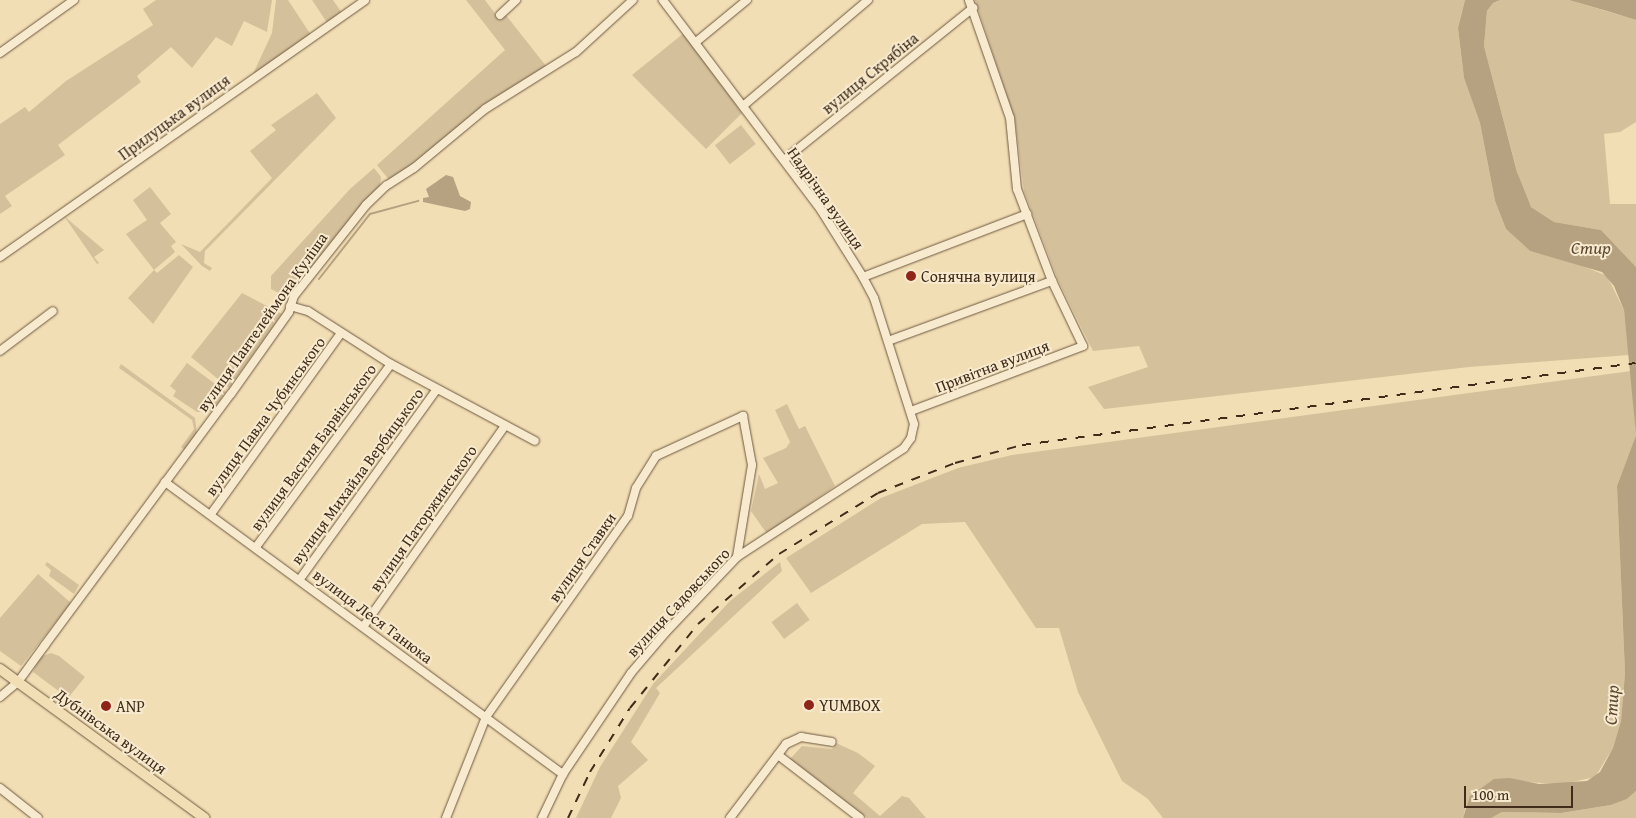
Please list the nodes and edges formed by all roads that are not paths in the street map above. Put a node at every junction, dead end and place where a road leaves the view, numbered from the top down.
1 (74, 0) edge
2 (365, 0) edge
3 (516, 0) edge
4 (632, 0) edge
5 (663, 0) edge
6 (747, 0) edge
7 (868, 0) edge
8 (969, 0) edge
9 (973, 8) junction
10 (500, 15) dead end
11 (696, 42) junction
12 (0, 53) edge
13 (743, 106) junction
14 (784, 160) junction
15 (1027, 214) junction
16 (0, 256) edge
17 (863, 277) junction
18 (1052, 281) junction
19 (290, 306) junction
20 (53, 311) dead end
21 (341, 333) junction
22 (888, 341) junction
23 (0, 352) edge
24 (392, 364) junction
25 (437, 390) junction
26 (911, 411) junction
27 (505, 426) junction
28 (911, 438) joint
29 (535, 441) dead end
30 (165, 482) junction
31 (211, 514) junction
32 (256, 547) junction
33 (737, 557) junction
34 (300, 579) junction
35 (363, 627) junction
36 (0, 669) edge
37 (18, 682) junction
38 (0, 697) edge
39 (486, 716) junction
40 (832, 742) dead end
41 (778, 755) junction
42 (563, 774) junction
43 (0, 788) edge
44 (733, 817) edge
45 (38, 818) edge
46 (204, 818) edge
47 (446, 818) edge
48 (542, 818) edge
49 (860, 818) edge

1 - 12 street
2 - 16 street, Прилуцька вулиця
3 - 10 street
4 - 19 street, вулиця Пантелеймона Куліша
5 - 11 street, Надрічна вулиця
6 - 11 street
7 - 13 street
8 - 9 street
9 - 14 street, вулиця Скрябіна
9 - 15 street
11 - 13 street, Надрічна вулиця
13 - 14 street, Надрічна вулиця
14 - 17 street, Надрічна вулиця
15 - 17 street
15 - 18 street
17 - 22 street, Надрічна вулиця
18 - 22 street
18 - 26 street, Привітна вулиця
19 - 21 street
19 - 30 street, вулиця Пантелеймона Куліша
20 - 23 street
21 - 24 street
21 - 31 street, вулиця Павла Чубинського
22 - 26 street, Надрічна вулиця
24 - 25 street
24 - 32 street, вулиця Василя Барвінського
25 - 27 street
25 - 34 street, вулиця Михайла Вербицького
26 - 28 street, Надрічна вулиця
27 - 29 street
27 - 35 street, вулиця Паторжинського
28 - 33 street, вулиця Садовського
30 - 31 street, вулиця Леся Танюка
30 - 37 street, вулиця Пантелеймона Куліша
31 - 32 street, вулиця Леся Танюка
32 - 34 street, вулиця Леся Танюка
33 - 39 street, вулиця Ставки
33 - 42 street, вулиця Садовського
34 - 35 street, вулиця Леся Танюка
35 - 39 street, вулиця Леся Танюка
36 - 37 main road, Дубнівська вулиця
37 - 38 street, вулиця Пантелеймона Куліша
37 - 46 main road, Дубнівська вулиця
39 - 42 street, вулиця Леся Танюка
39 - 47 street
40 - 41 street
41 - 44 street
41 - 49 street
42 - 48 street, вулиця Садовського
43 - 45 street

